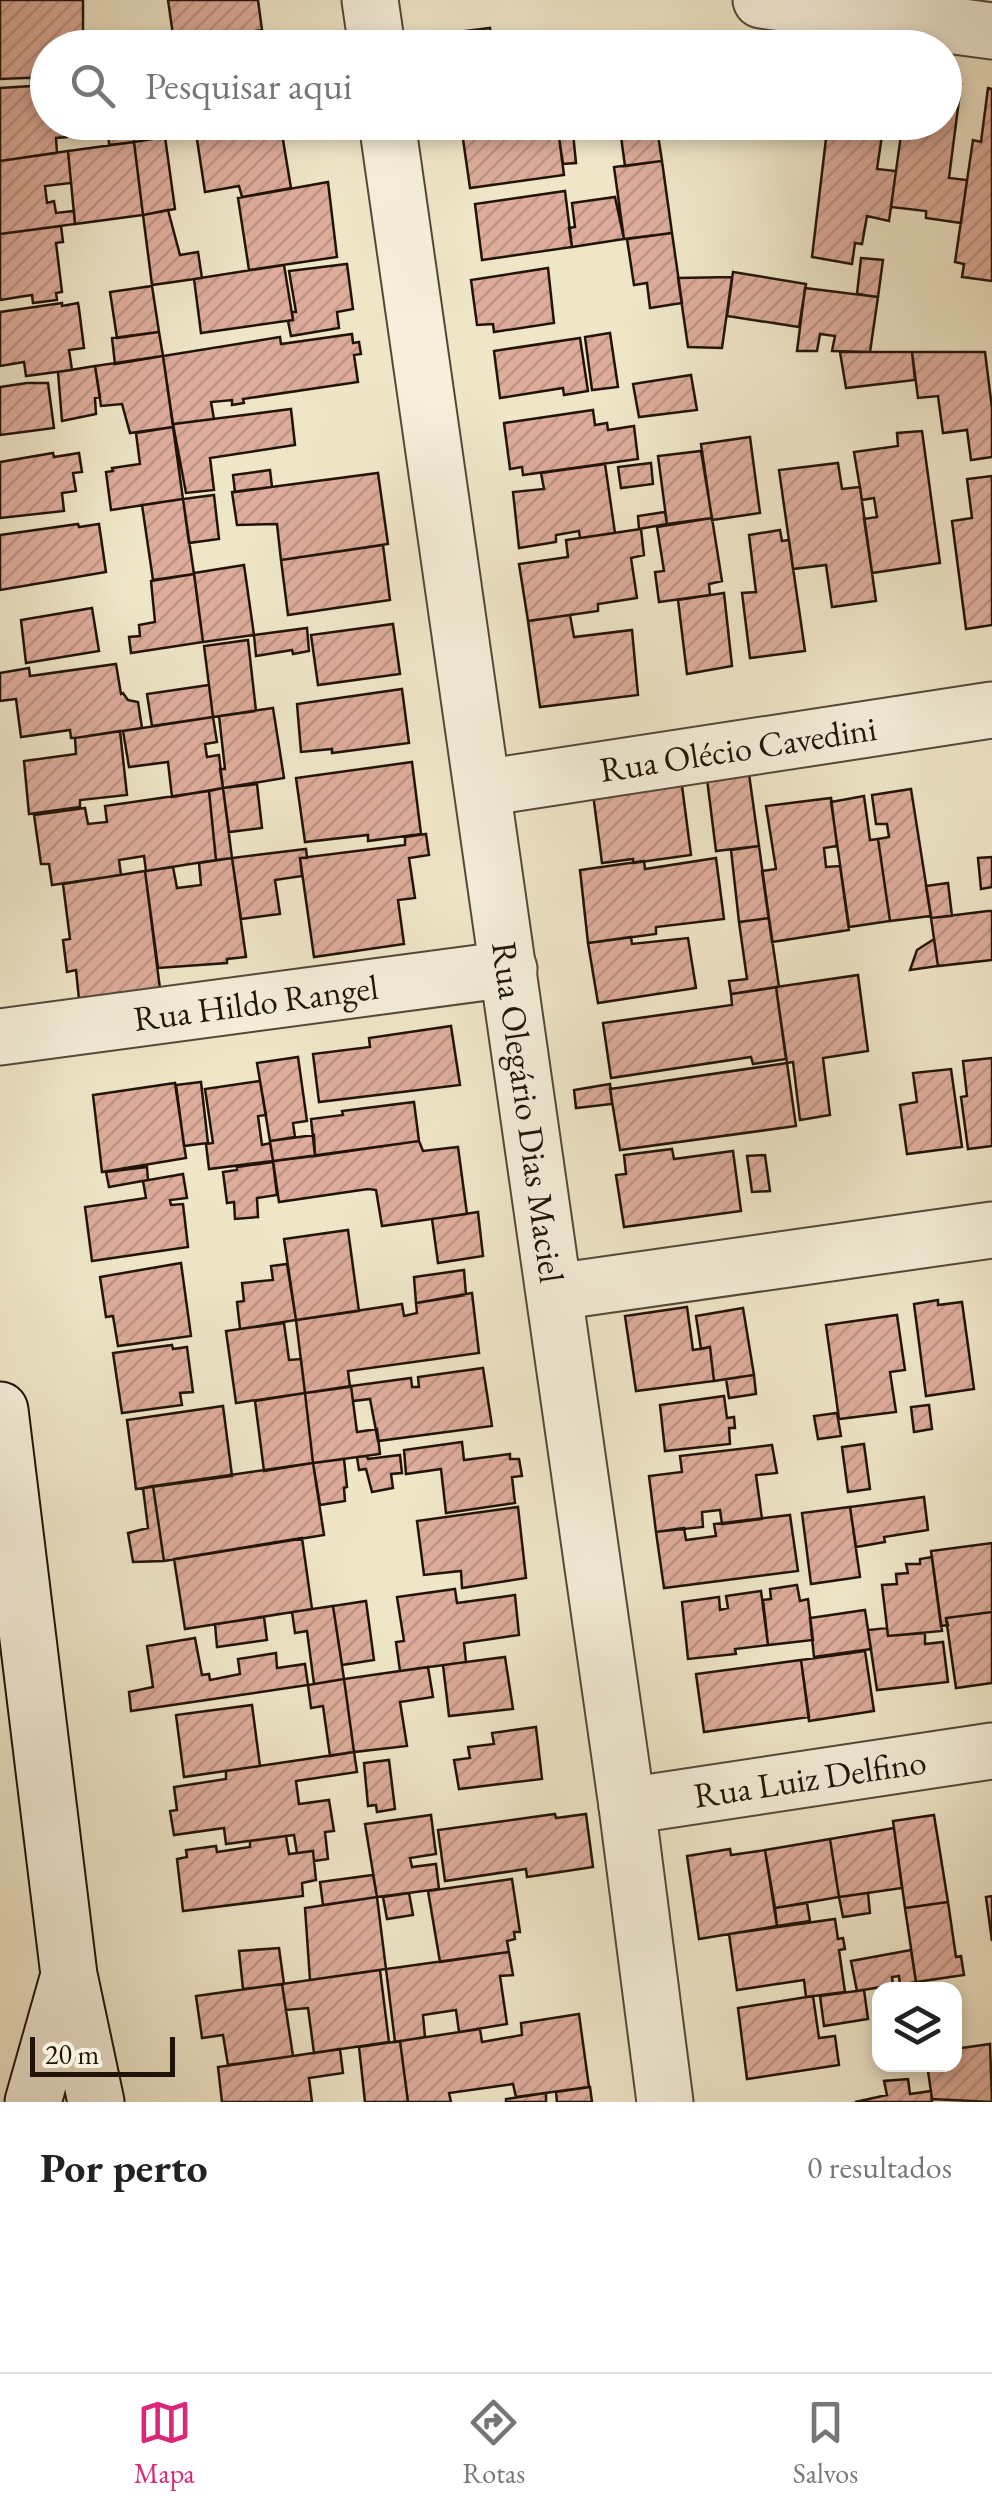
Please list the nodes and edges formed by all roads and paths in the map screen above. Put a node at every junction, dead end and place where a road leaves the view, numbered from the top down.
1 (370, 0) edge
2 (761, 0) edge
3 (374, 30) edge
4 (992, 31) edge
5 (391, 140) edge
6 (992, 710) edge
7 (484, 788) junction
8 (509, 968) junction
9 (0, 1037) edge
10 (992, 1230) edge
11 (555, 1292) junction
12 (0, 1410) edge
13 (992, 1752) edge
14 (627, 1806) junction
15 (69, 1975) junction
16 (34, 2102) edge
17 (96, 2102) edge
18 (665, 2102) edge

1 - 3 street
2 - 4 street
5 - 7 street, Rua Olegário Dias Maciel
6 - 7 street, Rua Olécio Cavedini
7 - 8 street, Rua Olegário Dias Maciel
8 - 9 street, Rua Hildo Rangel
8 - 11 street, Rua Olegário Dias Maciel
10 - 11 street
11 - 14 street, Rua Olegário Dias Maciel
12 - 15 street
13 - 14 street, Rua Luiz Delfino
14 - 18 street, Rua Olegário Dias Maciel
15 - 16 street
15 - 17 street

